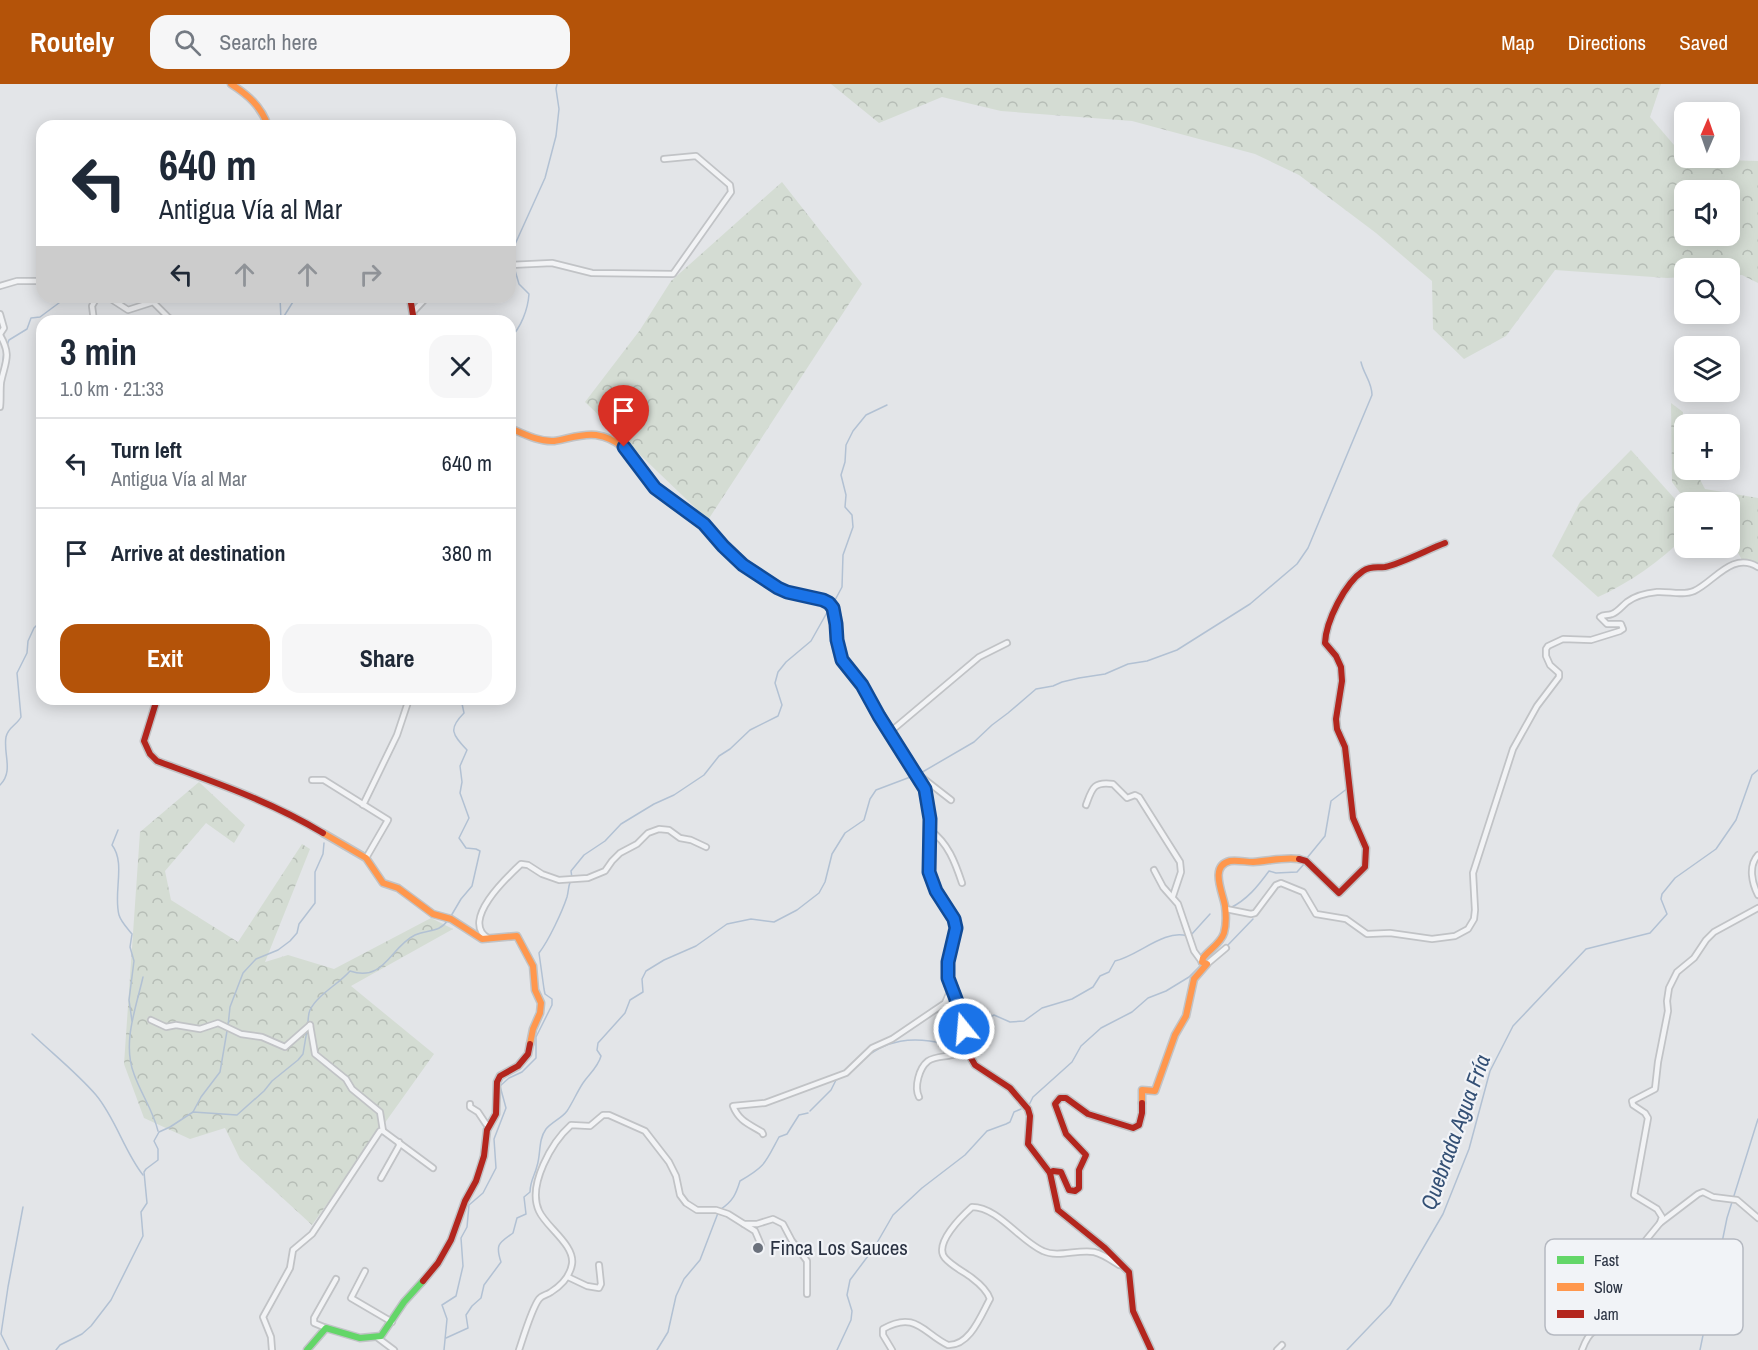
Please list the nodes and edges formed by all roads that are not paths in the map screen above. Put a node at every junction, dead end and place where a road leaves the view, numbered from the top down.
1 (231, 84) edge
2 (266, 120) edge
3 (664, 159) dead end
4 (516, 265) edge
5 (36, 281) edge
6 (0, 286) edge
7 (117, 303) edge
8 (150, 303) edge
9 (154, 303) edge
10 (411, 303) edge
11 (421, 303) edge
12 (413, 312) junction
13 (0, 314) edge
14 (166, 315) edge
15 (413, 315) edge
16 (0, 334) edge
17 (0, 407) edge
18 (516, 431) edge
19 (1445, 543) dead end
20 (1758, 567) edge
21 (1007, 643) dead end
22 (157, 705) edge
23 (407, 705) edge
24 (890, 732) junction
25 (915, 772) junction
26 (312, 780) dead end
27 (951, 800) dead end
28 (363, 805) junction
29 (1086, 805) dead end
30 (930, 829) junction
31 (706, 847) dead end
32 (1758, 855) edge
33 (366, 858) junction
34 (1154, 870) dead end
35 (962, 882) dead end
36 (1758, 895) edge
37 (1173, 896) junction
38 (1758, 908) edge
39 (1226, 909) junction
40 (490, 939) junction
41 (1226, 948) dead end
42 (1205, 963) junction
43 (951, 989) junction
44 (151, 1020) dead end
45 (964, 1020) junction
46 (919, 1097) dead end
47 (470, 1104) dead end
48 (490, 1125) junction
49 (383, 1131) junction
50 (763, 1134) dead end
51 (399, 1142) junction
52 (433, 1168) dead end
53 (1050, 1173) junction
54 (381, 1178) dead end
55 (1758, 1218) edge
56 (1660, 1223) junction
57 (741, 1224) junction
58 (1647, 1239) edge
59 (761, 1245) dead end
60 (599, 1264) dead end
61 (1127, 1270) junction
62 (365, 1271) dead end
63 (568, 1277) junction
64 (336, 1279) dead end
65 (807, 1294) dead end
66 (392, 1322) junction
67 (326, 1328) junction
68 (1589, 1335) edge
69 (378, 1338) junction
70 (1282, 1345) dead end
71 (272, 1350) edge
72 (307, 1350) edge
73 (394, 1350) edge
74 (519, 1350) edge
75 (892, 1350) edge
76 (1150, 1350) edge
77 (1277, 1350) edge
78 (1582, 1350) edge

1 - 2 street
3 - 4 street
5 - 6 street
7 - 8 street
9 - 14 street
10 - 12 street
11 - 12 street
12 - 15 street
13 - 16 street
16 - 17 street
18 - 24 street
19 - 39 street
20 - 39 street
21 - 24 street
22 - 33 street
23 - 28 street
24 - 25 street
25 - 27 street
25 - 30 street
26 - 28 street
28 - 33 street
29 - 37 street
30 - 35 street
30 - 43 street
31 - 40 street
32 - 36 street
33 - 40 street
34 - 37 street
37 - 42 street
38 - 56 street
39 - 42 street
40 - 48 street
41 - 42 street
42 - 53 street
43 - 45 street
43 - 50 street
44 - 49 street
45 - 46 street
45 - 53 street
47 - 48 street
48 - 66 street
49 - 51 street
49 - 71 street
51 - 52 street
51 - 54 street
53 - 61 street
55 - 56 street
56 - 58 street
57 - 59 street
57 - 63 street
57 - 65 street
60 - 63 street
61 - 75 street
61 - 76 street
62 - 66 street
63 - 74 street
64 - 67 street
66 - 69 street
67 - 69 street
67 - 72 street
68 - 78 street
69 - 73 street
70 - 77 street

